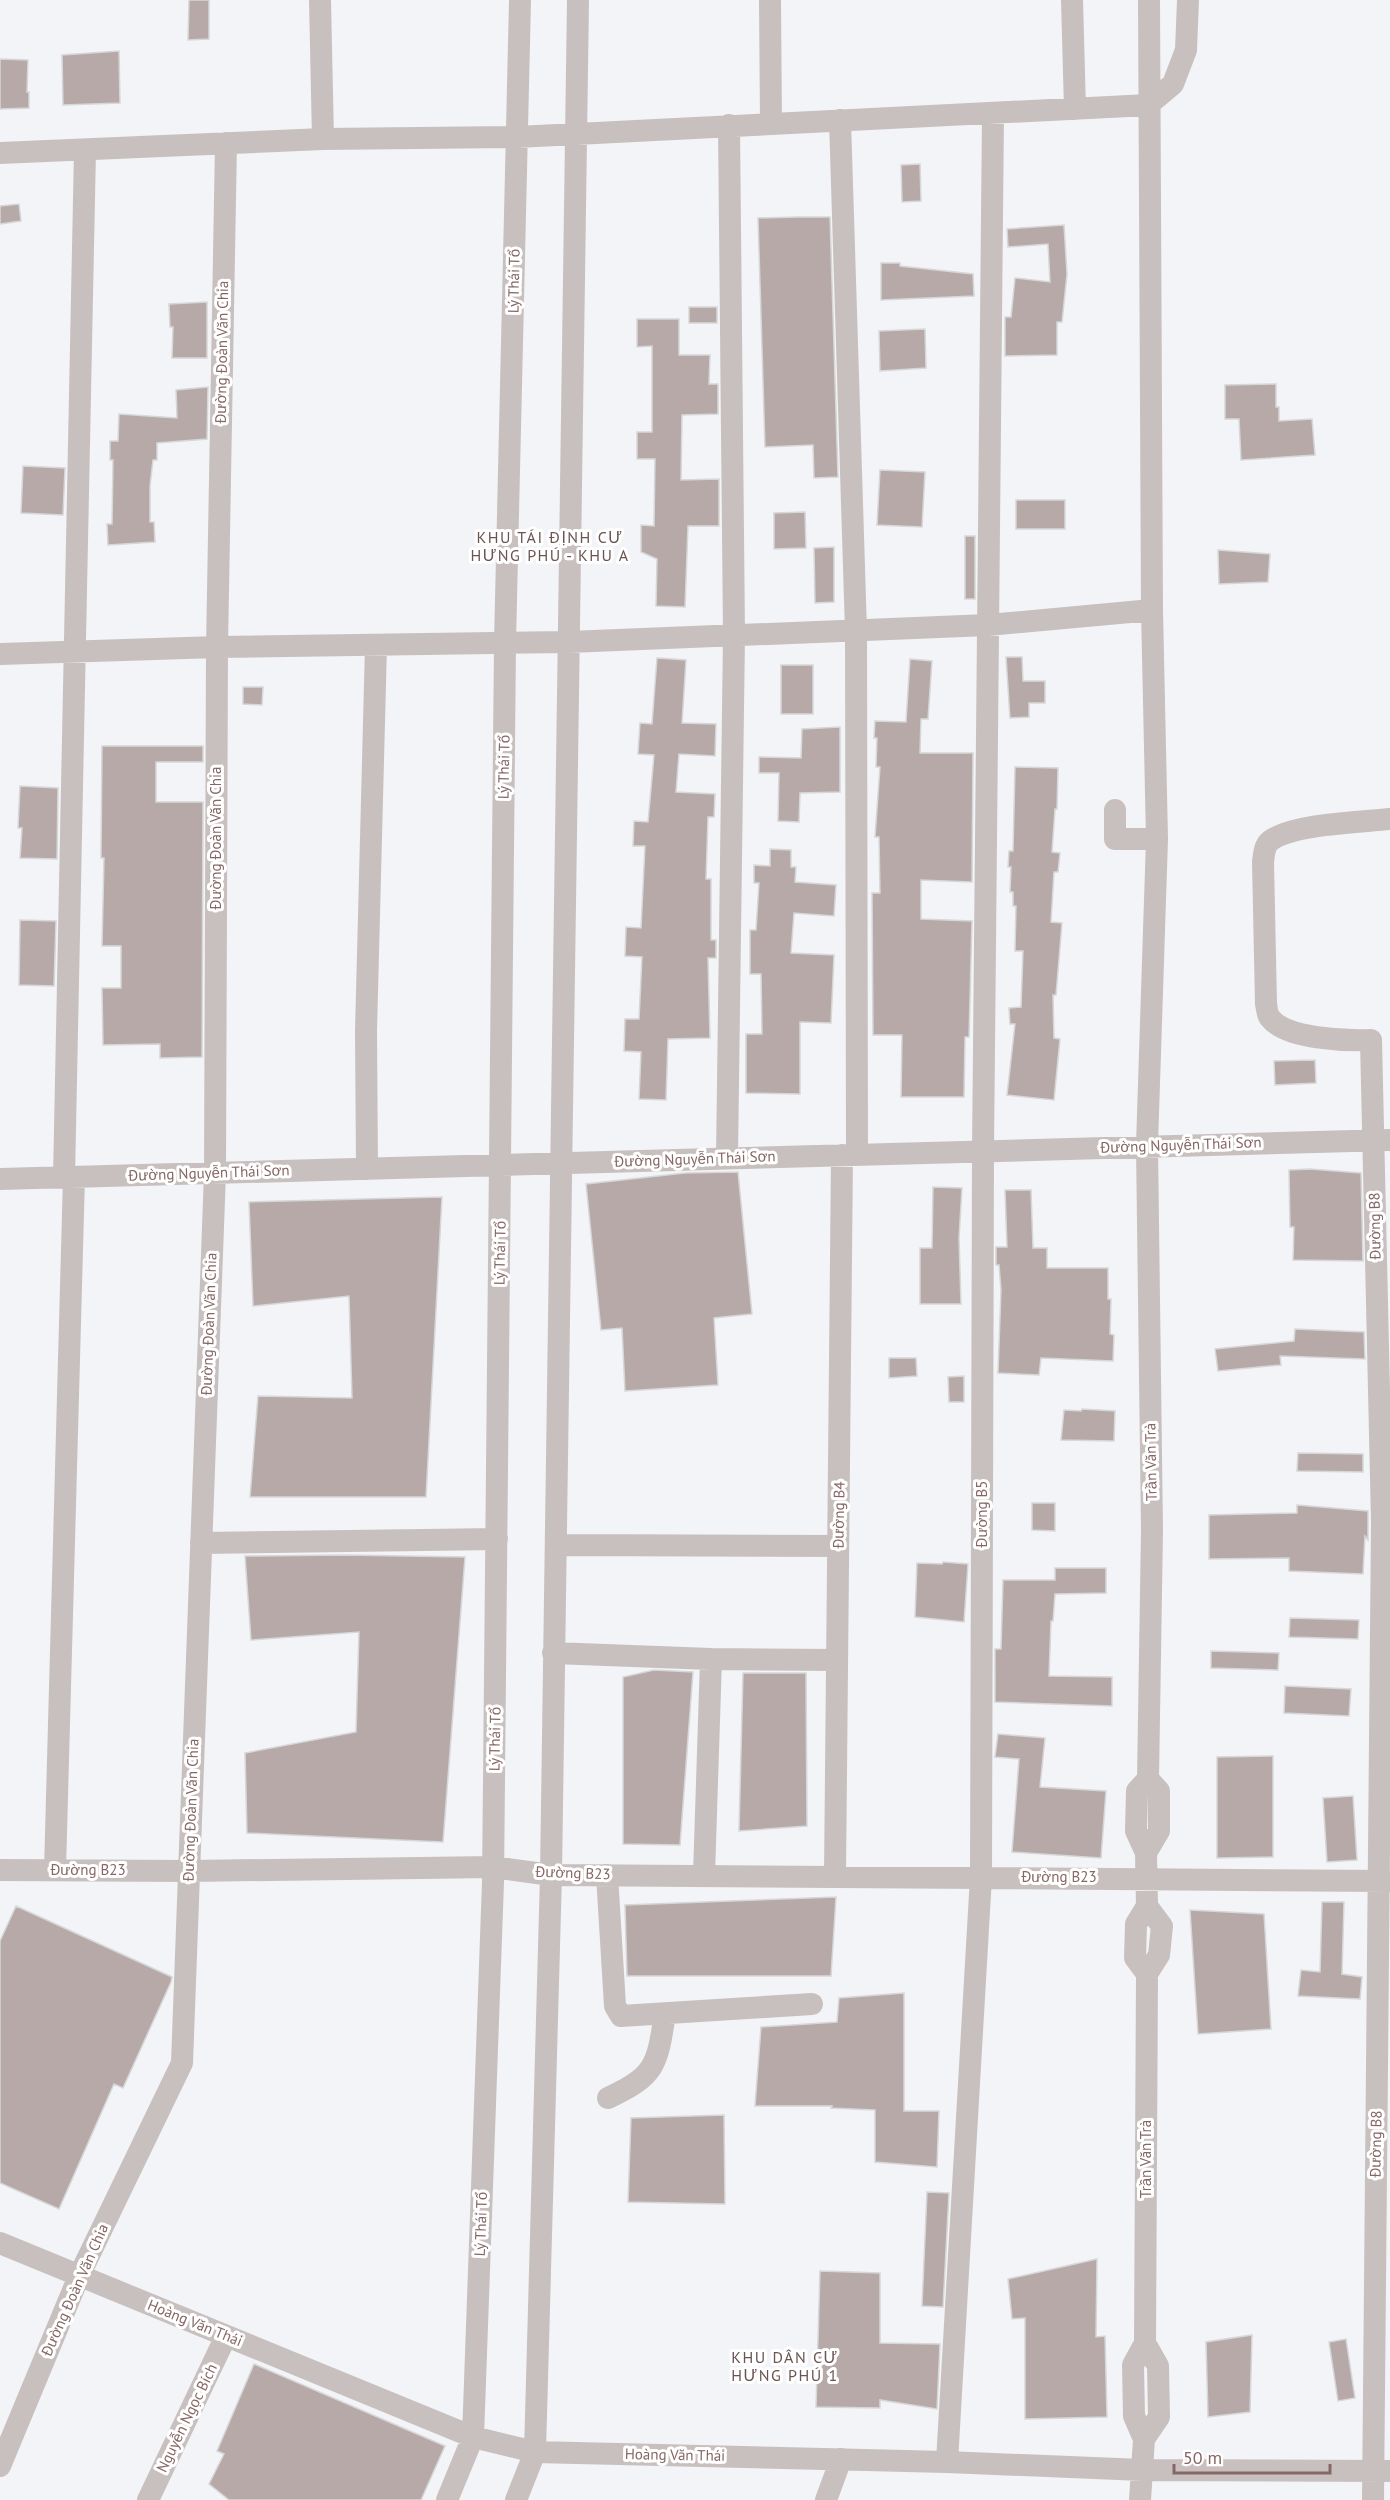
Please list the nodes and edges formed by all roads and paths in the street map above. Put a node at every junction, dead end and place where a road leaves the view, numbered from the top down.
1 (321, 0) edge
2 (520, 0) edge
3 (578, 0) edge
4 (770, 0) edge
5 (1072, 0) edge
6 (1149, 0) edge
7 (1188, 0) edge
8 (1148, 105) junction
9 (1075, 109) junction
10 (993, 113) junction
11 (840, 120) junction
12 (771, 123) junction
13 (729, 125) junction
14 (576, 133) junction
15 (518, 136) junction
16 (322, 139) junction
17 (226, 143) junction
18 (85, 150) junction
19 (0, 153) edge
20 (1152, 610) junction
21 (988, 625) junction
22 (856, 631) junction
23 (734, 635) junction
24 (569, 642) junction
25 (505, 643) junction
26 (376, 645) junction
27 (218, 646) junction
28 (75, 652) junction
29 (0, 654) edge
30 (1115, 810) dead end
31 (1390, 819) edge
32 (1157, 839) junction
33 (1381, 1039) edge
34 (1381, 1140) edge
35 (1147, 1145) junction
36 (983, 1151) junction
37 (850, 1155) junction
38 (728, 1158) junction
39 (562, 1163) junction
40 (500, 1165) junction
41 (367, 1169) junction
42 (215, 1173) junction
43 (69, 1177) junction
44 (0, 1179) edge
45 (497, 1539) junction
46 (201, 1543) junction
47 (556, 1545) junction
48 (838, 1546) junction
49 (1386, 1607) edge
50 (553, 1653) junction
51 (711, 1659) junction
52 (837, 1660) junction
53 (494, 1867) junction
54 (0, 1870) edge
55 (55, 1870) junction
56 (189, 1871) junction
57 (551, 1875) junction
58 (607, 1875) junction
59 (704, 1875) junction
60 (835, 1875) junction
61 (981, 1877) junction
62 (1147, 1878) junction
63 (1384, 1881) edge
64 (812, 2004) dead end
65 (665, 2014) junction
66 (608, 2098) dead end
67 (0, 2243) edge
68 (1382, 2267) edge
69 (79, 2276) junction
70 (226, 2336) junction
71 (473, 2437) junction
72 (535, 2452) junction
73 (842, 2459) junction
74 (947, 2462) junction
75 (0, 2466) edge
76 (1142, 2470) junction
77 (1381, 2471) edge
78 (148, 2500) edge
79 (447, 2500) edge
80 (516, 2500) edge
81 (826, 2500) edge
82 (1140, 2500) edge
83 (1373, 2500) edge

1 - 16 street
2 - 15 street, Lý Thái Tổ
3 - 14 street
4 - 12 street
5 - 9 street
6 - 8 street, Trần Văn Trà
7 - 8 street
8 - 9 street
8 - 20 street, Trần Văn Trà
9 - 10 street
10 - 11 street
10 - 21 street, Đường B5
11 - 12 street
11 - 22 street, Đường B4
12 - 13 street
13 - 14 street
13 - 23 street
14 - 15 street
14 - 24 street
15 - 16 street
15 - 25 street, Lý Thái Tổ
16 - 17 street
17 - 18 street
17 - 27 street, Đường Đoàn Văn Chia
18 - 19 street
18 - 28 street
20 - 21 street
20 - 32 street, Trần Văn Trà
21 - 22 street
21 - 36 street, Đường B5
22 - 23 street
22 - 37 street, Đường B4
23 - 24 street
23 - 38 street
24 - 25 street
24 - 39 street
25 - 26 street
25 - 40 street, Lý Thái Tổ
26 - 27 street
26 - 41 street
27 - 28 street
27 - 42 street, Đường Đoàn Văn Chia
28 - 29 street
28 - 43 street
30 - 32 street
31 - 33 street
32 - 35 street, Trần Văn Trà
33 - 34 street, Đường B8
34 - 35 street, Đường Nguyễn Thái Sơn
34 - 49 street, Đường B8
35 - 36 street, Đường Nguyễn Thái Sơn
35 - 62 street, Trần Văn Trà
36 - 37 street, Đường Nguyễn Thái Sơn
36 - 61 street, Đường B5
37 - 38 street, Đường Nguyễn Thái Sơn
37 - 48 street, Đường B4
38 - 39 street, Đường Nguyễn Thái Sơn
39 - 40 street, Đường Nguyễn Thái Sơn
39 - 47 street
40 - 41 street, Đường Nguyễn Thái Sơn
40 - 45 street, Lý Thái Tổ
41 - 42 street, Đường Nguyễn Thái Sơn
42 - 43 street, Đường Nguyễn Thái Sơn
42 - 46 street, Đường Đoàn Văn Chia
43 - 44 street, Đường Nguyễn Thái Sơn
43 - 55 street
45 - 46 street
45 - 53 street, Lý Thái Tổ
46 - 56 street, Đường Đoàn Văn Chia
47 - 48 street
47 - 50 street
48 - 52 street, Đường B4
49 - 63 street, Đường B8
50 - 51 street
50 - 57 street
51 - 52 street
51 - 59 street
52 - 60 street, Đường B4
53 - 56 street, Đường B23
53 - 57 street, Đường B23
53 - 71 street, Lý Thái Tổ
54 - 55 street, Đường B23
55 - 56 street, Đường B23
56 - 69 street, Đường Đoàn Văn Chia
57 - 58 street, Đường B23
57 - 72 street
58 - 59 street, Đường B23
58 - 65 street
59 - 60 street, Đường B23
60 - 61 street, Đường B23
61 - 62 street, Đường B23
61 - 74 street, Đường B5
62 - 63 street, Đường B23
62 - 76 street, Trần Văn Trà
63 - 68 street, Đường B8
64 - 65 street
65 - 66 street
67 - 69 street, Hoàng Văn Thái
68 - 77 street, Đường B8
69 - 70 street, Hoàng Văn Thái
69 - 75 street, Đường Đoàn Văn Chia
70 - 71 street, Hoàng Văn Thái
70 - 78 street, Nguyễn Ngọc Bích
71 - 72 street, Hoàng Văn Thái
71 - 79 street, Lý Thái Tổ
72 - 73 street, Hoàng Văn Thái
72 - 80 street
73 - 74 street, Hoàng Văn Thái
73 - 81 street
74 - 76 street, Hoàng Văn Thái
76 - 77 street, Hoàng Văn Thái
76 - 82 street
77 - 83 street, Đường B8

